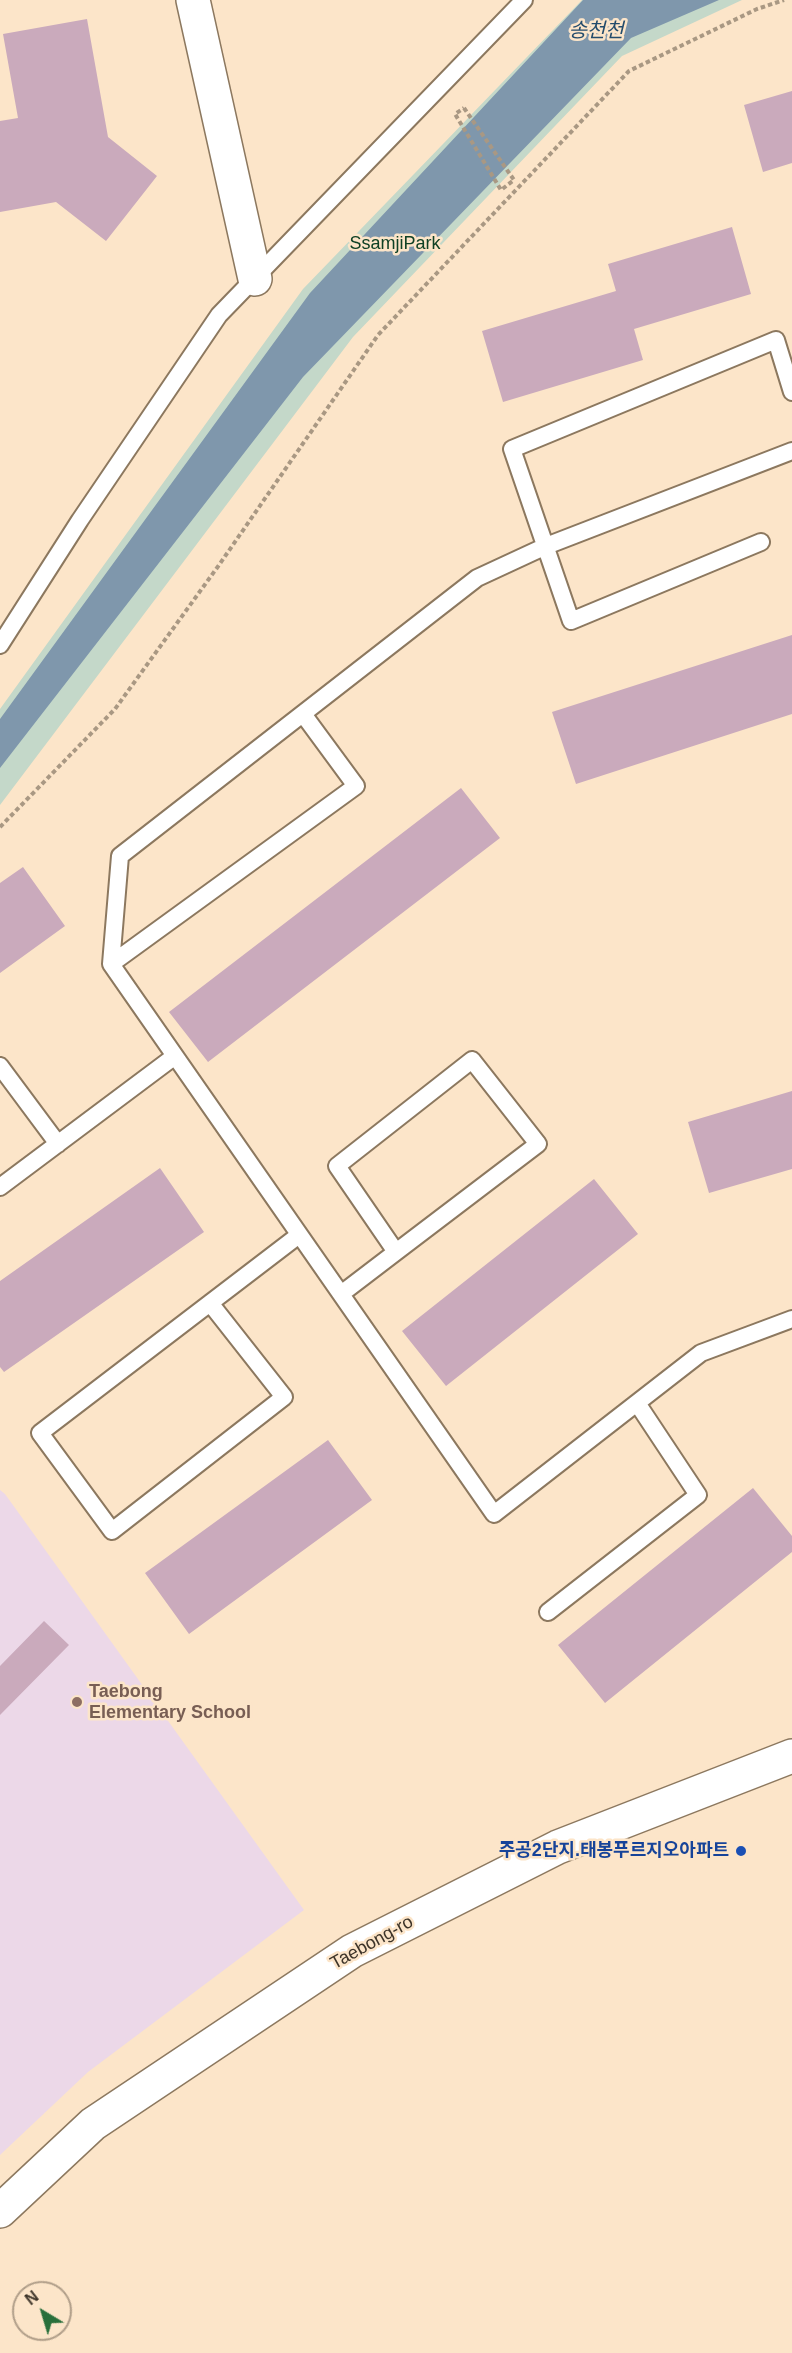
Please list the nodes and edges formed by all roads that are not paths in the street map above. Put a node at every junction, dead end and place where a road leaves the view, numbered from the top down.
1 (193, 0) edge
2 (524, 0) edge
3 (255, 279) junction
4 (791, 384) edge
5 (792, 451) edge
6 (761, 542) dead end
7 (546, 546) junction
8 (0, 645) edge
9 (303, 714) junction
10 (111, 963) junction
11 (175, 1056) junction
12 (0, 1066) edge
13 (58, 1144) junction
14 (0, 1187) edge
15 (299, 1235) junction
16 (396, 1251) junction
17 (340, 1294) junction
18 (210, 1303) junction
19 (791, 1322) edge
20 (637, 1403) junction
21 (548, 1612) dead end
22 (792, 1756) edge
23 (0, 2211) edge

1 - 3 main road
2 - 3 lane
3 - 8 lane
4 - 7 lane
5 - 7 lane
6 - 7 lane
7 - 9 lane
9 - 10 lane
9 - 10 lane
10 - 11 lane
11 - 13 lane
11 - 15 lane
12 - 13 lane
13 - 14 lane
15 - 17 lane
15 - 18 lane
16 - 16 lane
16 - 17 lane
17 - 20 lane
18 - 18 lane
19 - 20 lane
20 - 21 lane
22 - 23 main road, Taebong-ro

